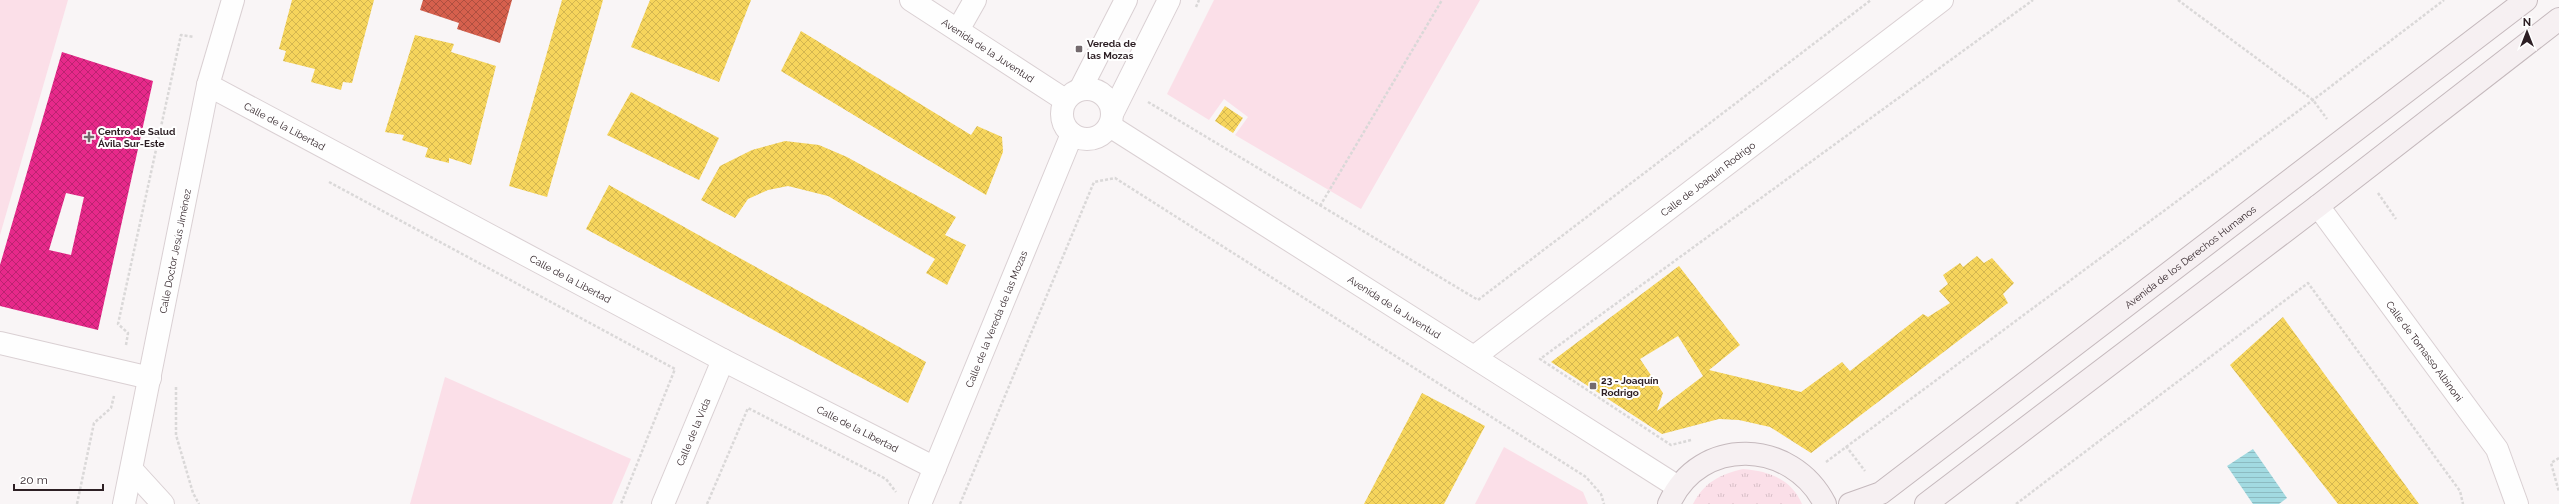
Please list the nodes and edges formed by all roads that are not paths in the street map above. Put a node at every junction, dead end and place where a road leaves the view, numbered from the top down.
1 (233, 0) edge
2 (911, 0) edge
3 (975, 0) edge
4 (1126, 0) edge
5 (1169, 0) edge
6 (1942, 0) edge
7 (2526, 0) edge
8 (2559, 18) edge
9 (958, 30) junction
10 (208, 85) junction
11 (1073, 94) junction
12 (1112, 119) junction
13 (1072, 134) junction
14 (2318, 206) junction
15 (0, 343) edge
16 (1474, 357) junction
17 (723, 360) junction
18 (150, 378) junction
19 (935, 468) junction
20 (132, 470) junction
21 (1673, 496) edge
22 (124, 504) edge
23 (163, 504) edge
24 (663, 504) edge
25 (920, 504) edge
26 (1825, 504) edge
27 (1850, 504) edge
28 (1926, 504) edge
29 (2516, 504) edge

1 - 10 street, Calle Doctor Jesús Jiménez
2 - 9 street, Avenida de la Juventud
3 - 9 street
4 - 11 street
5 - 12 street
6 - 16 street, Calle de Joaquín Rodrigo
7 - 27 main road, Avenida de los Derechos Humanos
8 - 14 main road
9 - 11 street, Avenida de la Juventud
10 - 17 street, Calle de la Libertad
10 - 18 street, Calle Doctor Jesús Jiménez
11 - 12 street
11 - 13 street
12 - 13 street
12 - 16 street, Avenida de la Juventud
13 - 19 street, Calle de la Vereda de las Mozas
14 - 28 main road
14 - 29 street, Calle de Tomasso Albinoni
15 - 18 street
16 - 21 street, Avenida de la Juventud
17 - 19 street, Calle de la Libertad
17 - 24 street, Calle de la Vida
18 - 20 street, Calle Doctor Jesús Jiménez
19 - 25 street, Calle de la Vereda de las Mozas
20 - 22 street, Calle Doctor Jesús Jiménez
20 - 23 street
21 - 26 main road

